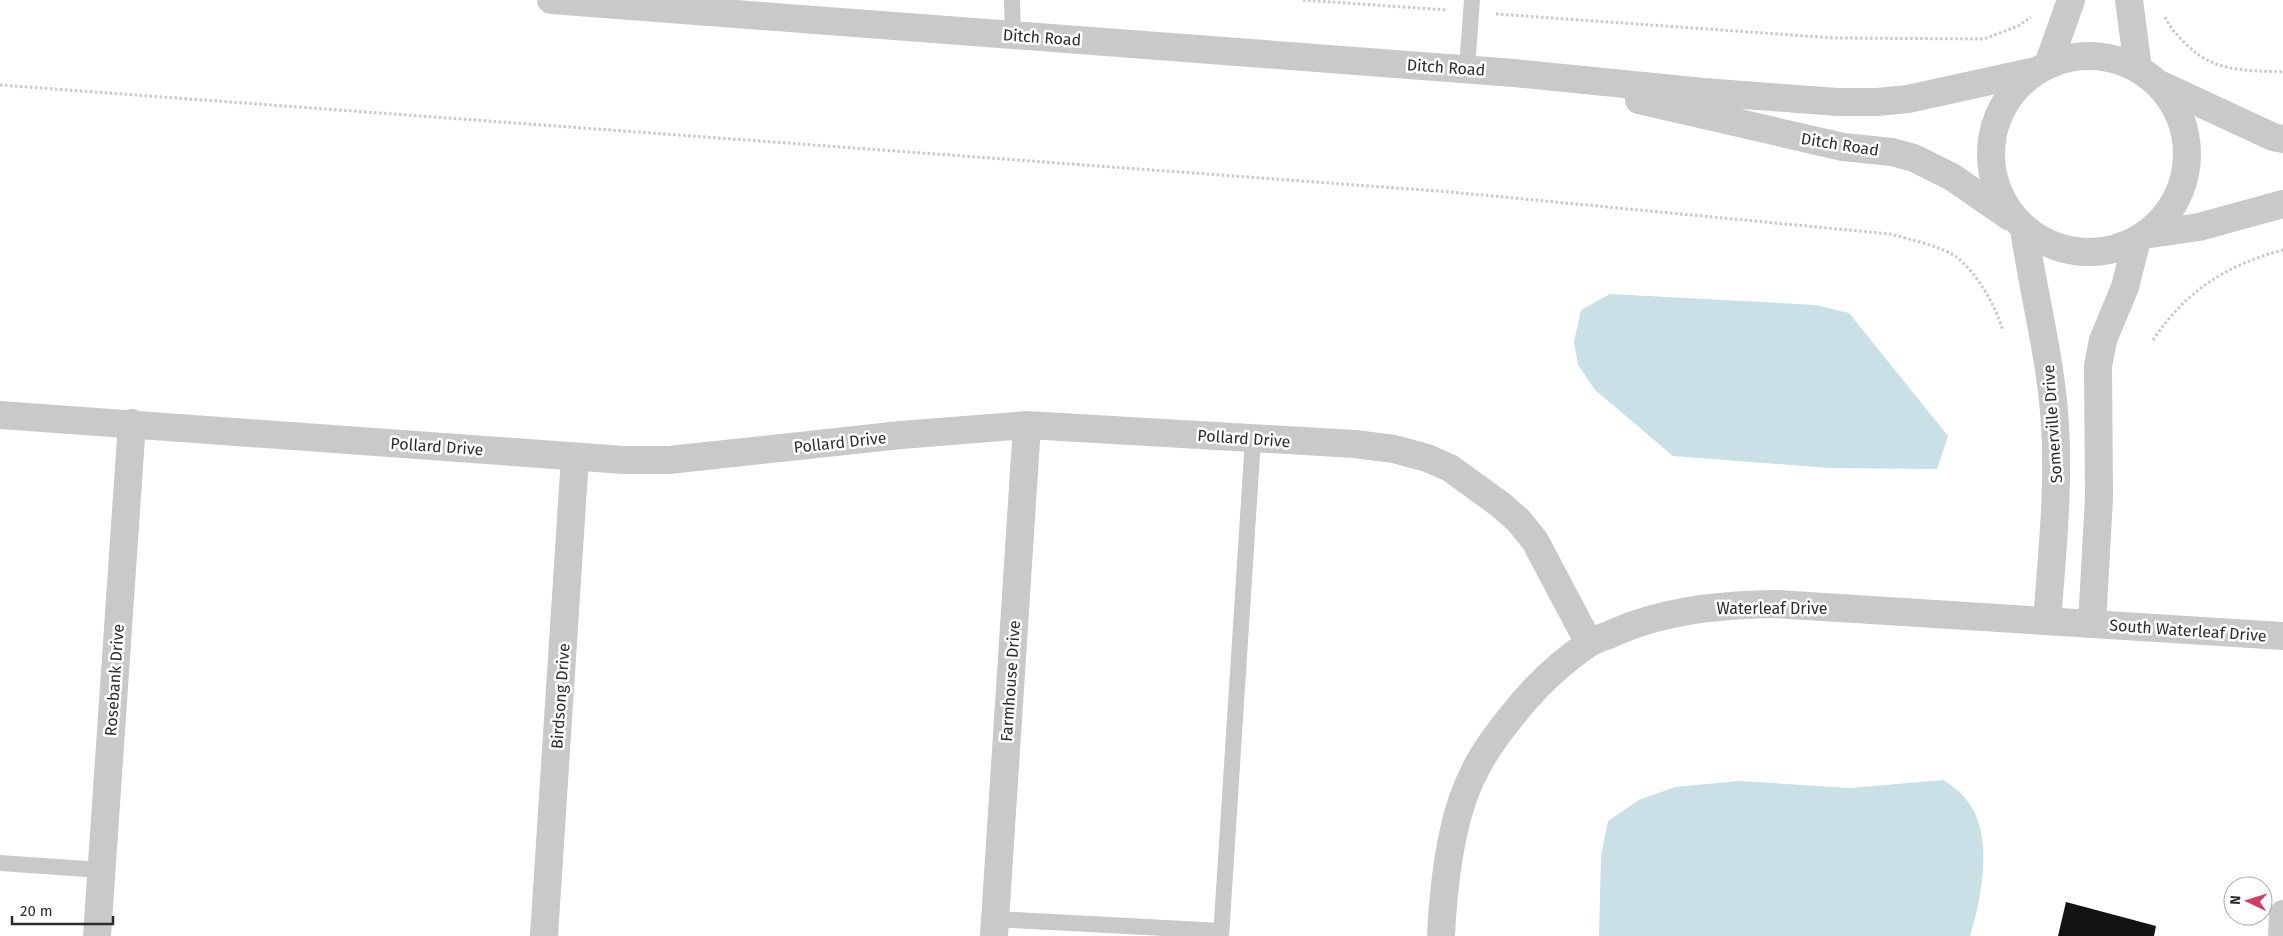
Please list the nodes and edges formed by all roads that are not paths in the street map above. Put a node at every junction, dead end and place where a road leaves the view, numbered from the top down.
1 (551, 0) edge
2 (1012, 0) edge
3 (2072, 0) edge
4 (2129, 0) edge
5 (1472, 6) edge
6 (1013, 35) junction
7 (2042, 68) junction
8 (1467, 69) junction
9 (1533, 74) junction
10 (2146, 75) junction
11 (2283, 139) edge
12 (2283, 204) edge
13 (2020, 224) junction
14 (2141, 238) junction
15 (0, 415) edge
16 (132, 423) junction
17 (1027, 425) junction
18 (1253, 439) junction
19 (575, 457) junction
20 (2047, 621) junction
21 (2092, 624) junction
22 (2283, 636) edge
23 (1589, 644) junction
24 (0, 863) edge
25 (101, 870) junction
26 (2283, 914) edge
27 (994, 927) edge
28 (1221, 933) edge
29 (96, 936) edge
30 (544, 936) edge
31 (1441, 936) edge
32 (2282, 936) edge

1 - 6 street, Ditch Road
2 - 6 lane
3 - 7 street
4 - 10 street
5 - 8 lane
6 - 8 street, Ditch Road
7 - 9 street, Ditch Road
7 - 10 street, Ditch Road
7 - 13 street
8 - 9 street, Ditch Road
9 - 13 street, Ditch Road
10 - 11 street
10 - 14 street
12 - 14 street
13 - 14 street, Ditch Road
13 - 20 street, Somerville Drive
14 - 21 street
15 - 16 street, Pollard Drive
16 - 19 street, Pollard Drive
16 - 25 street, Rosebank Drive
17 - 18 street, Pollard Drive
17 - 19 street, Pollard Drive
17 - 27 street, Farmhouse Drive
18 - 23 street, Pollard Drive
18 - 28 lane
19 - 30 street, Birdsong Drive
20 - 21 street, Waterleaf Drive
20 - 23 street, Waterleaf Drive
21 - 22 street, South Waterleaf Drive
23 - 31 street, Waterleaf Drive
24 - 25 lane
25 - 29 street, Rosebank Drive
26 - 32 street
27 - 28 lane

